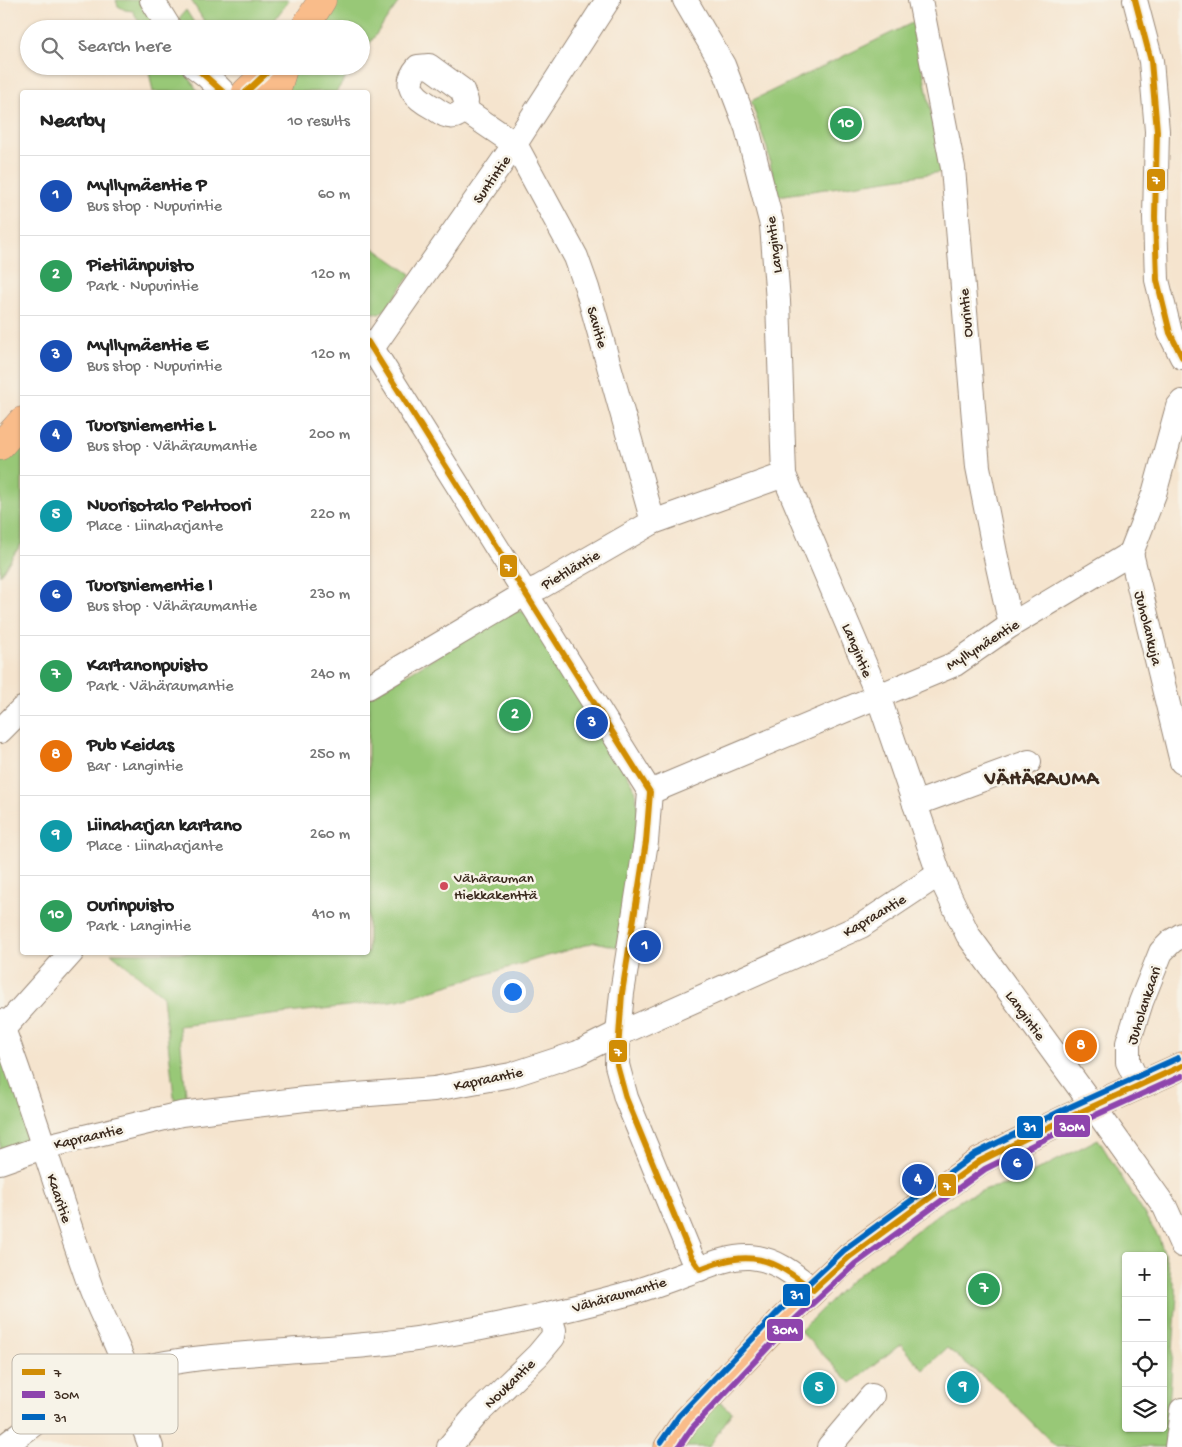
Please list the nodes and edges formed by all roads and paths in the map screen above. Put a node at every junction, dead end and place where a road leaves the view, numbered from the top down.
1 (152, 0) edge
2 (322, 0) edge
3 (608, 0) edge
4 (685, 0) edge
5 (920, 0) edge
6 (1135, 0) edge
7 (164, 20) edge
8 (310, 20) edge
9 (195, 75) edge
10 (206, 75) edge
11 (264, 75) edge
12 (281, 75) edge
13 (199, 90) edge
14 (221, 90) edge
15 (248, 90) edge
16 (277, 90) edge
17 (465, 110) dead end
18 (515, 144) junction
19 (370, 347) edge
20 (370, 350) edge
21 (1182, 357) edge
22 (1182, 402) edge
23 (20, 423) edge
24 (0, 446) edge
25 (784, 475) junction
26 (653, 522) junction
27 (1131, 553) junction
28 (526, 593) junction
29 (1011, 626) junction
30 (370, 686) edge
31 (878, 696) junction
32 (20, 711) edge
33 (0, 731) edge
34 (1029, 762) dead end
35 (1182, 762) edge
36 (650, 792) junction
37 (915, 804) junction
38 (939, 874) junction
39 (1182, 935) edge
40 (69, 955) edge
41 (1, 1025) edge
42 (618, 1033) junction
43 (1182, 1066) edge
44 (1139, 1085) junction
45 (1093, 1106) junction
46 (43, 1147) junction
47 (0, 1162) edge
48 (1182, 1245) edge
49 (700, 1269) junction
50 (813, 1290) junction
51 (549, 1314) junction
52 (121, 1354) edge
53 (178, 1362) edge
54 (872, 1396) dead end
55 (1182, 1410) edge
56 (20, 1434) edge
57 (146, 1434) edge
58 (3, 1447) edge
59 (151, 1447) edge
60 (449, 1447) edge
61 (668, 1447) edge
62 (829, 1447) edge
63 (1176, 1447) edge

1 - 7 street
2 - 8 main road
3 - 18 street, Suntintie
4 - 25 street, Langintie
5 - 29 street, Ourintie
6 - 21 street
9 - 13 street
10 - 14 street
11 - 15 main road
12 - 16 main road
17 - 18 street
18 - 19 street, Suntintie
18 - 26 street, Savitie
20 - 28 street
22 - 27 street
23 - 24 main road
25 - 26 street, Pietiläntie
25 - 31 street, Langintie
26 - 28 street, Pietiläntie
27 - 29 street, Myllymäentie
27 - 35 street, Juholankuja
28 - 30 street, Pietiläntie
28 - 36 street
29 - 31 street, Myllymäentie
31 - 36 street, Myllymäentie
31 - 37 street, Langintie
32 - 33 street
34 - 37 street
36 - 42 street
37 - 38 street, Langintie
38 - 42 street, Kapraantie
38 - 45 street, Langintie
39 - 44 street, Juholankaari
40 - 41 street
41 - 46 street, Kaaritie
42 - 46 street, Kapraantie
42 - 49 street
43 - 44 main road
44 - 45 main road
45 - 48 street, Langintie
45 - 50 main road
46 - 47 street, Kapraantie
46 - 52 street, Kaaritie
49 - 50 street, Vähäraumantie
49 - 51 street, Vähäraumantie
50 - 61 main road
51 - 53 street, Vähäraumantie
51 - 60 street, Noukantie
54 - 62 street
55 - 63 street
56 - 58 street, Vähäraumantie
57 - 59 street

